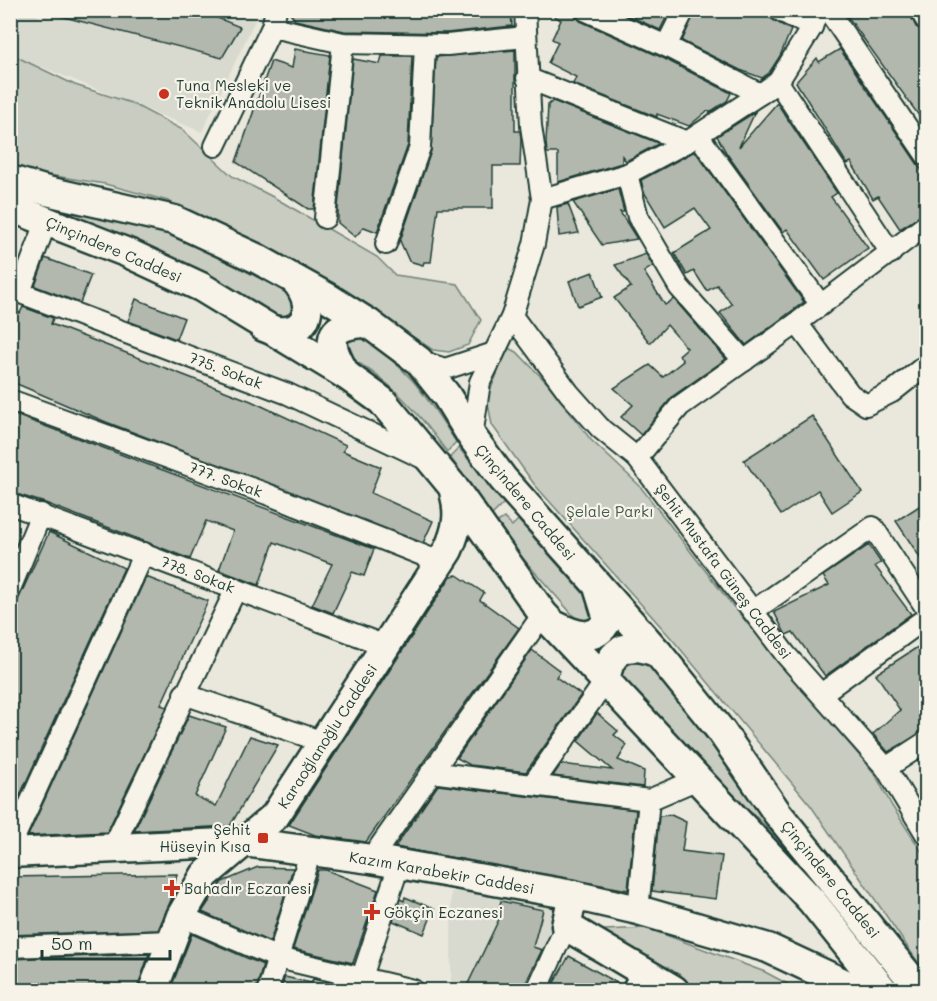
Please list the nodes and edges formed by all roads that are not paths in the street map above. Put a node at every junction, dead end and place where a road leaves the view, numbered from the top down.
1 (525, 10) edge
2 (585, 10) edge
3 (684, 10) edge
4 (779, 10) edge
5 (828, 10) edge
6 (920, 10) edge
7 (274, 19) edge
8 (815, 19) edge
9 (927, 20) edge
10 (525, 37) junction
11 (343, 43) junction
12 (425, 45) junction
13 (666, 46) junction
14 (527, 78) junction
15 (778, 82) junction
16 (760, 94) junction
17 (693, 138) junction
18 (215, 146) dead end
19 (927, 155) edge
20 (627, 174) junction
21 (10, 180) edge
22 (542, 199) junction
23 (10, 207) edge
24 (325, 218) dead end
25 (47, 220) junction
26 (927, 225) edge
27 (386, 244) dead end
28 (891, 253) junction
29 (295, 280) junction
30 (15, 291) edge
31 (821, 305) junction
32 (513, 316) junction
33 (368, 323) junction
34 (797, 323) junction
35 (262, 326) junction
36 (494, 353) junction
37 (419, 361) junction
38 (744, 361) junction
39 (927, 365) edge
40 (346, 375) junction
41 (10, 400) edge
42 (472, 437) junction
43 (637, 459) junction
44 (435, 464) junction
45 (454, 488) junction
46 (10, 504) edge
47 (41, 514) junction
48 (144, 554) junction
49 (505, 560) junction
50 (440, 562) junction
51 (599, 588) junction
52 (10, 589) edge
53 (236, 589) junction
54 (927, 608) edge
55 (753, 611) junction
56 (927, 618) edge
57 (548, 619) junction
58 (386, 646) junction
59 (658, 653) junction
60 (606, 680) junction
61 (184, 694) junction
62 (821, 694) junction
63 (323, 742) junction
64 (927, 742) edge
65 (886, 768) junction
66 (431, 772) junction
67 (698, 779) junction
68 (532, 785) junction
69 (649, 800) junction
70 (927, 834) edge
71 (244, 842) junction
72 (10, 847) edge
73 (113, 847) junction
74 (312, 850) junction
75 (10, 853) edge
76 (371, 859) junction
77 (399, 865) junction
78 (573, 895) junction
79 (638, 910) junction
80 (566, 926) junction
81 (177, 928) junction
82 (10, 947) edge
83 (278, 958) junction
84 (361, 980) junction
85 (637, 981) edge
86 (153, 990) edge
87 (268, 990) edge
88 (413, 990) edge
89 (537, 990) edge
90 (674, 990) edge
91 (858, 990) edge
92 (883, 990) edge
93 (920, 990) edge

1 - 10 street
2 - 13 street
3 - 13 street
4 - 8 street
5 - 19 street
6 - 9 street
7 - 11 street
7 - 18 street
8 - 15 street
10 - 12 street
10 - 14 street
11 - 12 street
11 - 24 street
12 - 27 street
13 - 16 street
14 - 17 street
14 - 22 street
15 - 16 street
15 - 28 street
16 - 17 street
17 - 20 street
17 - 31 street
20 - 22 street
20 - 38 street
21 - 29 main road, Çinçindere Caddesi
22 - 32 street
23 - 25 main road, Çinçindere Caddesi
25 - 30 street
25 - 35 main road, Çinçindere Caddesi
26 - 28 street
28 - 31 street
29 - 33 main road, Çinçindere Caddesi
29 - 35 main road
30 - 44 street, 775. Sokak
31 - 34 street
32 - 36 street
32 - 43 street, Şehit Mustafa Güneş Caddesi
33 - 37 main road, Çinçindere Caddesi
33 - 40 main road
34 - 38 street
34 - 39 street
35 - 40 main road, Çinçindere Caddesi
36 - 37 street
36 - 42 street
37 - 42 main road, Çinçindere Caddesi
38 - 43 street
40 - 44 main road, Çinçindere Caddesi
41 - 50 street, 777. Sokak
42 - 51 main road, Çinçindere Caddesi
43 - 55 street, Şehit Mustafa Güneş Caddesi
44 - 45 main road, Çinçindere Caddesi
45 - 49 main road, Çinçindere Caddesi
45 - 50 main road, Karaoğlanoğlu Caddesi
46 - 47 street, 778. Sokak
47 - 48 street, 778. Sokak
47 - 52 street
48 - 53 street, 778. Sokak
48 - 72 street
49 - 50 main road
49 - 57 main road, Çinçindere Caddesi
50 - 58 main road, Karaoğlanoğlu Caddesi
51 - 57 main road
51 - 59 main road, Çinçindere Caddesi
53 - 58 street, 778. Sokak
53 - 61 street
54 - 55 street
55 - 62 street, Şehit Mustafa Güneş Caddesi
56 - 62 street
57 - 60 main road, Çinçindere Caddesi
57 - 66 street
58 - 63 main road, Karaoğlanoğlu Caddesi
59 - 60 main road
59 - 93 main road, Çinçindere Caddesi
60 - 67 main road, Çinçindere Caddesi
60 - 68 street
61 - 63 street
61 - 73 street
62 - 65 street, Şehit Mustafa Güneş Caddesi
63 - 71 main road, Karaoğlanoğlu Caddesi
64 - 65 street
65 - 70 street, Şehit Mustafa Güneş Caddesi
66 - 68 street
66 - 76 street
67 - 69 street
67 - 92 main road, Çinçindere Caddesi
68 - 69 street
69 - 79 street
71 - 73 main road, Kazım Karabekir Caddesi
71 - 74 main road, Kazım Karabekir Caddesi
71 - 81 main road, Karaoğlanoğlu Caddesi
73 - 75 main road, Kazım Karabekir Caddesi
74 - 76 main road, Kazım Karabekir Caddesi
74 - 83 street
76 - 77 main road, Kazım Karabekir Caddesi
77 - 78 main road, Kazım Karabekir Caddesi
77 - 84 street
78 - 79 main road, Kazım Karabekir Caddesi
78 - 80 main road
79 - 91 main road, Kazım Karabekir Caddesi
80 - 85 main road
80 - 89 street
81 - 82 street
81 - 83 street
81 - 86 main road, Karaoğlanoğlu Caddesi
83 - 84 street
83 - 87 street
84 - 88 street
85 - 90 main road

